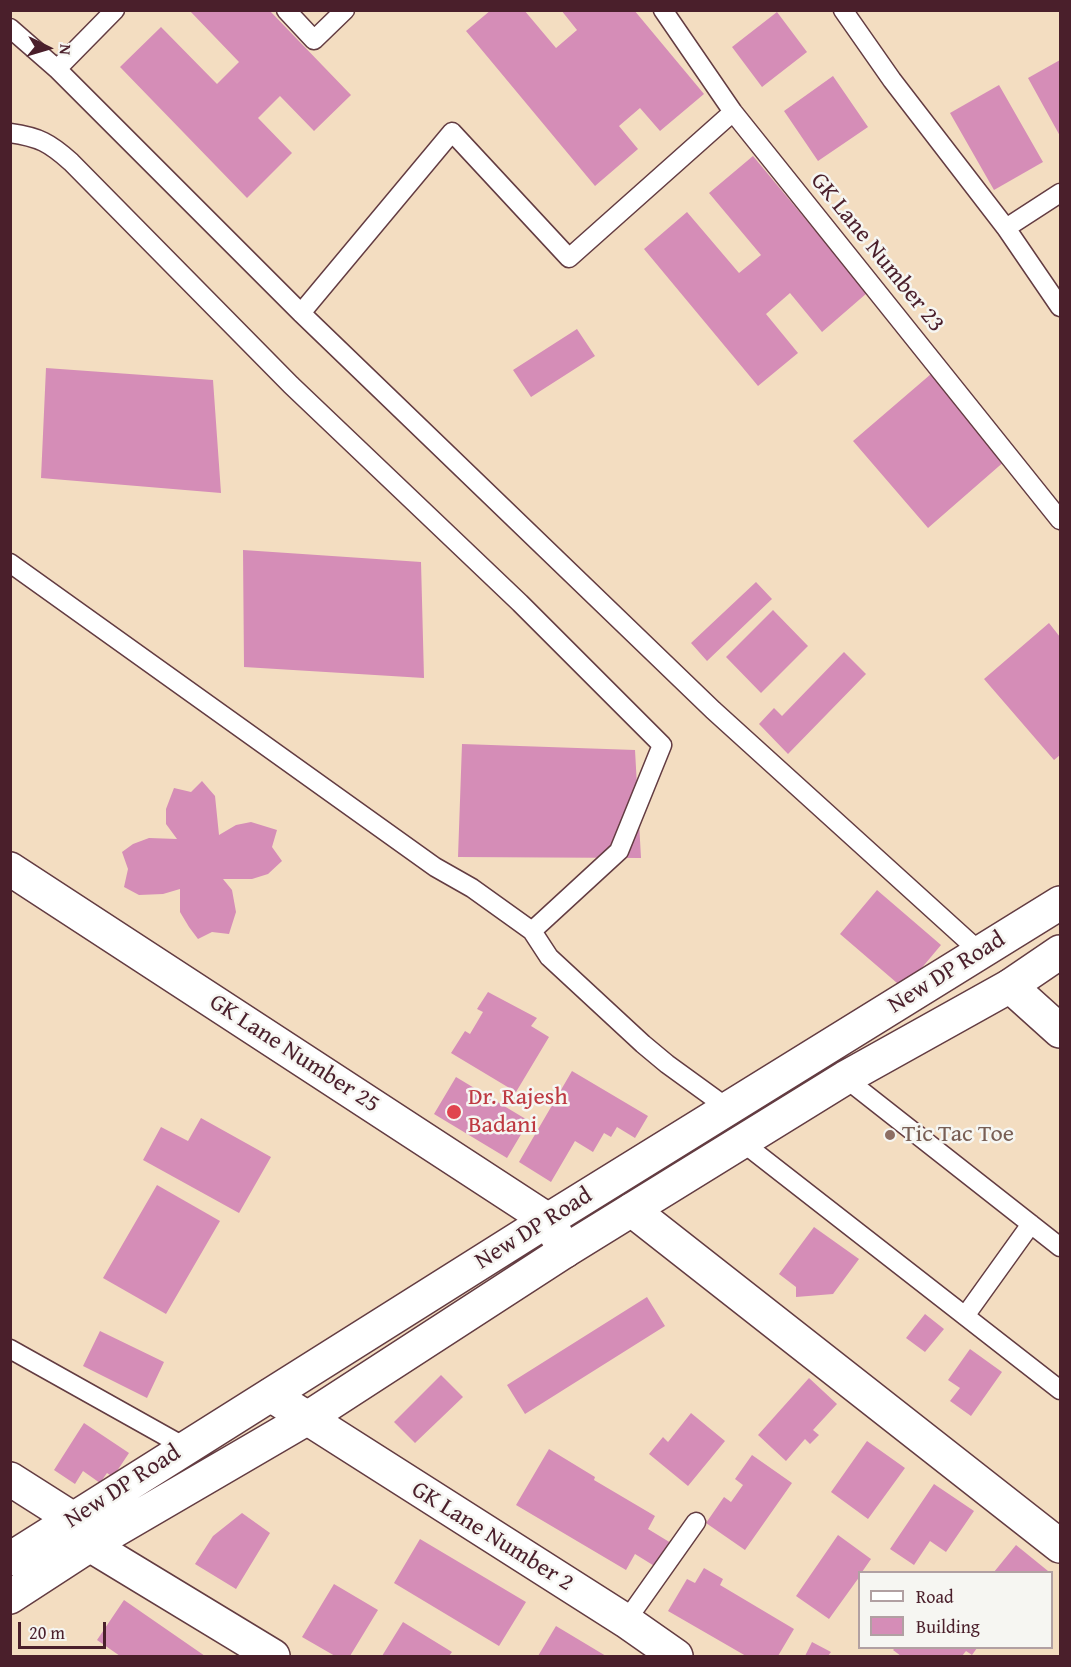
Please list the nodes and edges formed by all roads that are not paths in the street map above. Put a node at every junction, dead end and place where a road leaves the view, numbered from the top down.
1 (115, 10) edge
2 (286, 10) edge
3 (345, 10) edge
4 (663, 10) edge
5 (843, 10) edge
6 (10, 28) edge
7 (57, 69) junction
8 (733, 112) junction
9 (10, 134) edge
10 (1060, 193) edge
11 (1006, 228) junction
12 (1060, 307) edge
13 (301, 313) junction
14 (1060, 520) edge
15 (10, 563) edge
16 (10, 868) edge
17 (1060, 903) edge
18 (532, 931) junction
19 (980, 952) junction
20 (1060, 952) edge
21 (1010, 986) junction
22 (1060, 1031) edge
23 (845, 1078) junction
24 (729, 1109) junction
25 (742, 1142) junction
26 (614, 1180) junction
27 (632, 1210) junction
28 (548, 1220) junction
29 (1031, 1224) junction
30 (1060, 1247) edge
31 (566, 1251) junction
32 (965, 1316) junction
33 (10, 1349) edge
34 (1060, 1390) edge
35 (271, 1395) junction
36 (306, 1419) junction
37 (185, 1447) junction
38 (10, 1479) edge
39 (696, 1522) dead end
40 (81, 1532) junction
41 (1060, 1546) edge
42 (10, 1559) edge
43 (10, 1598) edge
44 (626, 1621) junction
45 (273, 1656) edge
46 (676, 1656) edge

1 - 7 lane
2 - 3 lane
4 - 8 lane, GK Lane Number 23
5 - 11 lane
6 - 7 lane
7 - 13 lane
8 - 13 lane
8 - 14 lane, GK Lane Number 23
9 - 18 lane
10 - 11 lane
11 - 12 lane
13 - 19 lane
15 - 18 lane
16 - 28 main road, GK Lane Number 25
17 - 19 main road, New DP Road
18 - 24 lane
19 - 24 main road, New DP Road
20 - 21 main road, New DP Road
21 - 22 main road
21 - 23 main road, New DP Road
23 - 25 main road, New DP Road
23 - 29 lane
24 - 26 main road, New DP Road
25 - 27 main road, New DP Road
25 - 32 lane
26 - 27 main road
26 - 28 main road, New DP Road
27 - 31 main road, New DP Road
27 - 41 main road
28 - 31 main road, GK Lane Number 25
28 - 35 main road, New DP Road
29 - 30 lane
29 - 32 lane
31 - 36 main road, New DP Road
32 - 34 lane
33 - 37 lane
35 - 36 main road, GK Lane Number 2
35 - 37 main road, New DP Road
36 - 40 main road, New DP Road
36 - 44 main road, GK Lane Number 2
37 - 40 main road, New DP Road
38 - 40 main road
39 - 44 lane
40 - 42 main road, New DP Road
40 - 43 main road, New DP Road
40 - 45 main road
44 - 46 main road, GK Lane Number 2

